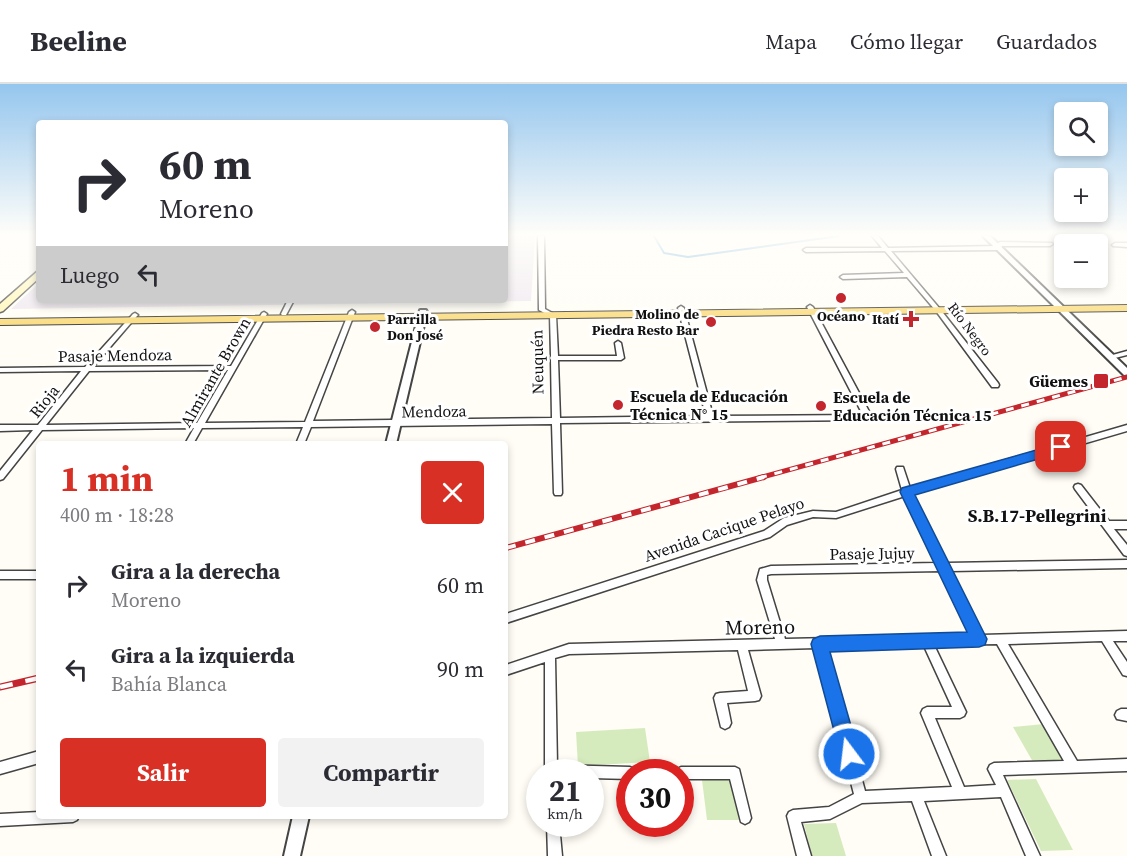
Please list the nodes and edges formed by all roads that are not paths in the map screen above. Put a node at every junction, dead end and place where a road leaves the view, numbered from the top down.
1 (541, 272) edge
2 (905, 272) edge
3 (1022, 272) edge
4 (36, 276) edge
5 (908, 276) junction
6 (843, 277) dead end
7 (290, 303) edge
8 (1127, 306) edge
9 (1058, 307) junction
10 (936, 308) junction
11 (0, 309) edge
12 (811, 309) junction
13 (542, 310) junction
14 (682, 311) junction
15 (284, 314) junction
16 (423, 314) junction
17 (351, 315) junction
18 (553, 315) junction
19 (0, 316) edge
20 (262, 316) junction
21 (133, 318) junction
22 (0, 322) edge
23 (618, 343) dead end
24 (1127, 353) edge
25 (1111, 357) junction
26 (553, 358) junction
27 (231, 368) junction
28 (87, 369) junction
29 (0, 370) edge
30 (1127, 373) edge
31 (995, 385) dead end
32 (868, 417) joint
33 (710, 419) junction
34 (555, 422) junction
35 (199, 425) junction
36 (308, 425) junction
37 (396, 425) junction
38 (0, 428) edge
39 (39, 428) junction
40 (1127, 428) edge
41 (191, 441) edge
42 (301, 441) edge
43 (392, 441) edge
44 (900, 469) dead end
45 (0, 477) edge
46 (1078, 488) dead end
47 (907, 492) junction
48 (558, 494) dead end
49 (1106, 525) junction
50 (1127, 525) edge
51 (1127, 552) edge
52 (1127, 564) edge
53 (943, 567) junction
54 (0, 575) edge
55 (36, 575) edge
56 (508, 617) edge
57 (1104, 636) junction
58 (1127, 636) edge
59 (979, 639) junction
60 (1000, 639) junction
61 (927, 641) junction
62 (820, 644) junction
63 (782, 645) junction
64 (742, 646) junction
65 (550, 655) junction
66 (508, 669) edge
67 (1127, 671) edge
68 (725, 723) dead end
69 (36, 758) edge
70 (551, 759) edge
71 (1127, 765) edge
72 (1074, 766) junction
73 (0, 768) edge
74 (694, 774) edge
75 (1005, 791) junction
76 (961, 793) junction
77 (915, 794) junction
78 (861, 798) junction
79 (36, 818) edge
80 (745, 818) dead end
81 (300, 819) edge
82 (0, 820) edge
83 (554, 837) edge
84 (292, 856) edge
85 (555, 856) edge
86 (804, 856) edge
87 (939, 856) edge
88 (1033, 856) edge

1 - 13 street, Neuquén
2 - 5 street, Río Negro
3 - 9 street
4 - 11 main road
5 - 6 street
5 - 10 street, Río Negro
7 - 15 street
8 - 9 main road
9 - 10 main road
9 - 25 street
10 - 12 main road
10 - 31 street, Río Negro
12 - 14 main road
12 - 32 street
13 - 14 main road
13 - 16 main road
13 - 18 street, Neuquén
14 - 18 main road
14 - 33 street
15 - 17 main road
15 - 20 main road
16 - 17 main road
16 - 18 main road
16 - 37 street
17 - 20 main road
17 - 36 street
18 - 26 street, Neuquén
19 - 21 main road
20 - 21 main road
20 - 27 street, Almirante Brown
21 - 22 main road
21 - 28 street, Rioja
23 - 26 street
24 - 25 street
25 - 30 street
26 - 34 street, Neuquén
27 - 28 street, Pasaje Mendoza
27 - 35 street, Almirante Brown
28 - 29 street, Pasaje Mendoza
28 - 39 street, Rioja
32 - 33 street, Mendoza
33 - 34 street, Mendoza
34 - 37 street, Mendoza
34 - 48 street, Neuquén
35 - 36 street, Mendoza
35 - 39 street, Mendoza
35 - 41 street, Almirante Brown
36 - 37 street, Mendoza
36 - 42 street
37 - 43 street
38 - 39 street, Mendoza
39 - 45 street, Rioja
40 - 47 street, Avenida Cacique Pelayo
44 - 47 street
46 - 49 street
47 - 53 street
47 - 56 street, Avenida Cacique Pelayo
49 - 50 street
49 - 51 street
52 - 53 street, Pasaje Jujuy
53 - 59 street
53 - 63 street, Pasaje Jujuy
54 - 55 street
57 - 58 street, Moreno
57 - 60 street, Moreno
57 - 67 street
59 - 60 street, Moreno
59 - 61 street, Moreno
60 - 72 street
61 - 62 street, Moreno
61 - 76 street
62 - 63 street, Moreno
62 - 78 street
63 - 64 street, Moreno
64 - 65 street, Moreno
64 - 68 street
65 - 66 street, Moreno
65 - 70 street
69 - 73 street
71 - 72 street
72 - 75 street
74 - 80 street
75 - 76 street
75 - 88 street
76 - 77 street
77 - 78 street
77 - 87 street
78 - 86 street
79 - 82 street
81 - 84 street
83 - 85 street

